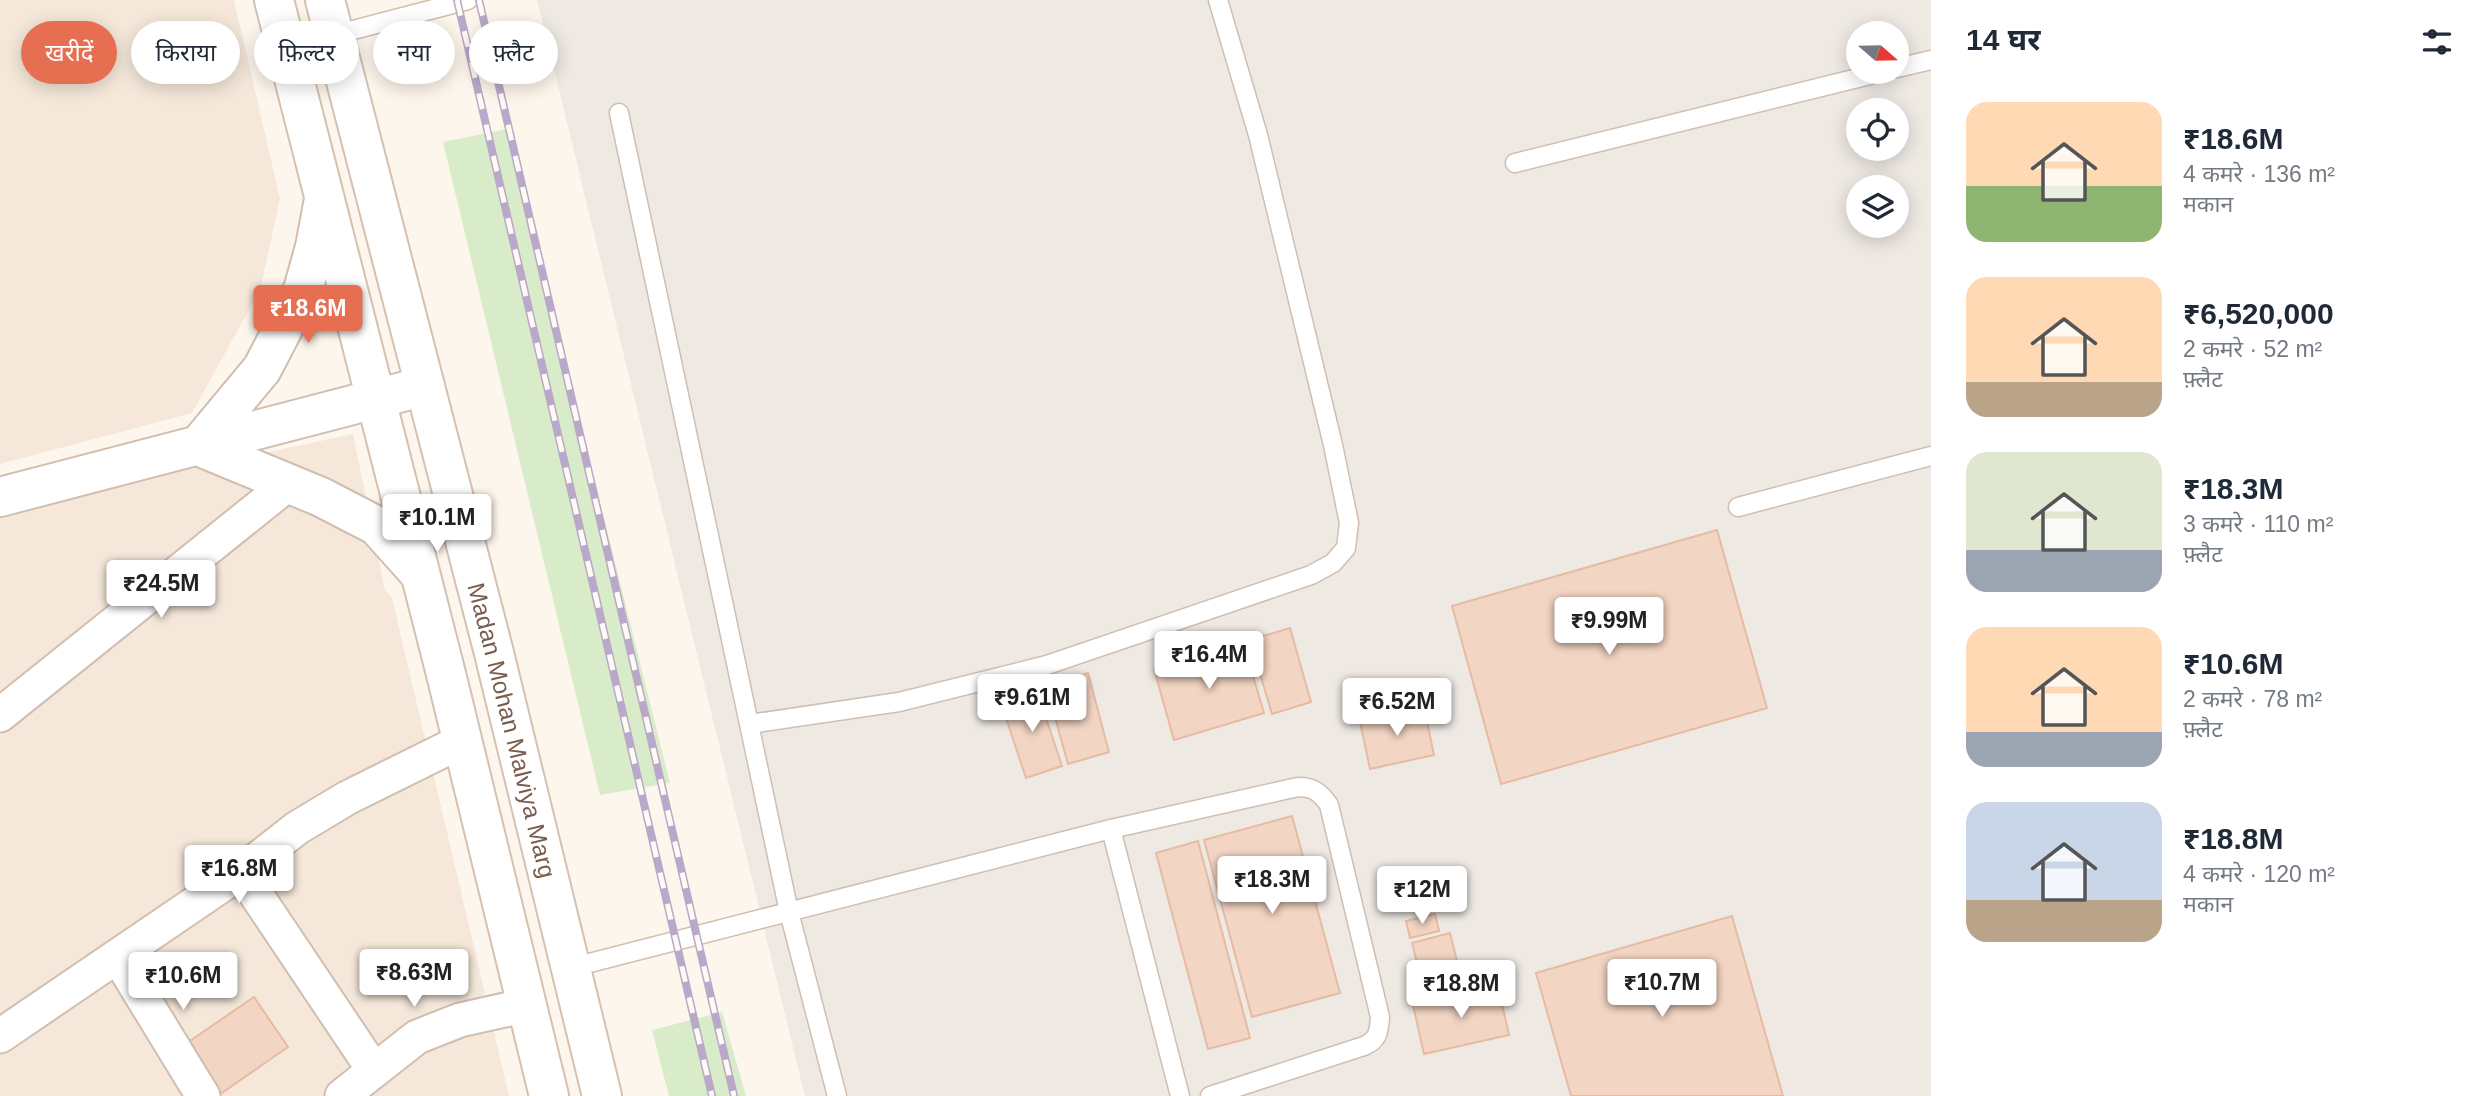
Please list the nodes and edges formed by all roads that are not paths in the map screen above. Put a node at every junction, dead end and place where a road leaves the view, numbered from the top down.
1 (274, 0) edge
2 (468, 0) edge
3 (1218, 0) edge
4 (330, 17) edge
5 (1931, 60) edge
6 (1909, 65) edge
7 (1846, 81) edge
8 (620, 113) dead end
9 (1515, 163) dead end
10 (324, 199) junction
11 (425, 386) junction
12 (375, 399) junction
13 (198, 446) junction
14 (1931, 456) edge
15 (288, 484) junction
16 (0, 497) edge
17 (1738, 507) dead end
18 (420, 574) junction
19 (0, 715) edge
20 (750, 724) junction
21 (462, 741) junction
22 (1111, 829) junction
23 (240, 872) junction
24 (789, 912) junction
25 (118, 957) junction
26 (570, 968) junction
27 (527, 1005) junction
28 (0, 1036) edge
29 (373, 1069) junction
30 (203, 1096) edge
31 (342, 1096) edge
32 (549, 1096) edge
33 (601, 1096) edge
34 (837, 1096) edge
35 (1180, 1096) edge
36 (1210, 1096) edge

1 - 10 main road, Madan Mohan Malviya Marg
2 - 4 lane
3 - 20 lane
4 - 11 main road, Madan Mohan Malviya Marg
5 - 6 lane
7 - 9 lane
8 - 20 lane
10 - 12 main road, Madan Mohan Malviya Marg
10 - 13 main road
11 - 12 main road
11 - 26 main road, Madan Mohan Malviya Marg
12 - 13 main road
12 - 18 main road, Madan Mohan Malviya Marg
13 - 15 main road
13 - 16 main road
14 - 17 lane
15 - 18 main road
15 - 19 street
18 - 21 main road, Madan Mohan Malviya Marg
20 - 24 lane
21 - 23 street
21 - 27 main road, Madan Mohan Malviya Marg
22 - 24 lane
22 - 35 lane
22 - 36 lane
23 - 25 street
23 - 29 street
24 - 26 lane
24 - 34 lane
25 - 28 street
25 - 30 street
26 - 33 main road, Madan Mohan Malviya Marg
27 - 29 street
27 - 32 main road, Madan Mohan Malviya Marg
29 - 31 street

